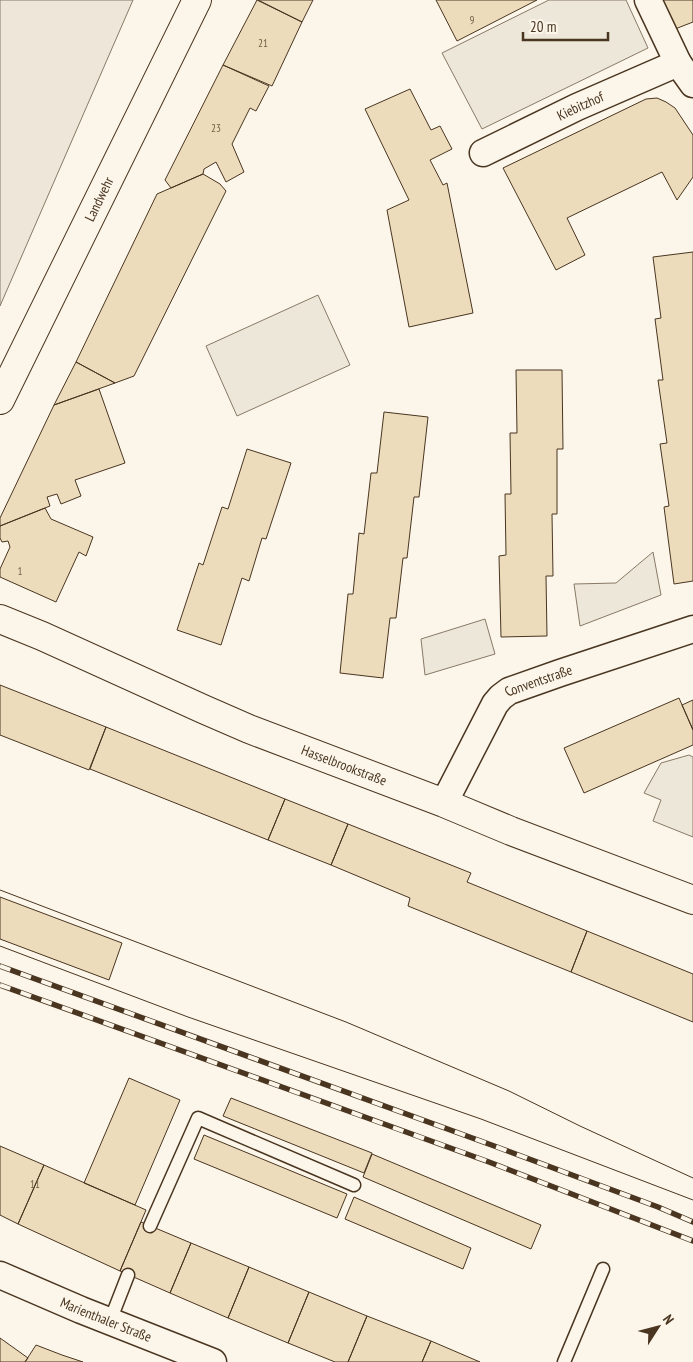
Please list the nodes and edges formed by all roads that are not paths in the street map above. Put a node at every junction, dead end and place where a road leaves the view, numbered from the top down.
1 (197, 0) edge
2 (648, 0) edge
3 (686, 74) edge
4 (483, 153) dead end
5 (0, 400) edge
6 (0, 618) edge
7 (693, 629) edge
8 (444, 803) junction
9 (693, 900) edge
10 (354, 1185) dead end
11 (150, 1226) dead end
12 (603, 1269) dead end
13 (0, 1275) edge
14 (128, 1275) dead end
15 (110, 1321) junction
16 (213, 1362) edge
17 (564, 1362) edge

1 - 5 street, Landwehr
2 - 3 street, Kiebitzhof
3 - 4 street, Kiebitzhof
6 - 8 street, Hasselbrookstraße
7 - 8 street, Conventstraße
8 - 9 street, Hasselbrookstraße
10 - 11 lane
12 - 17 lane
13 - 15 street, Marienthaler Straße
14 - 15 lane
15 - 16 street, Marienthaler Straße

